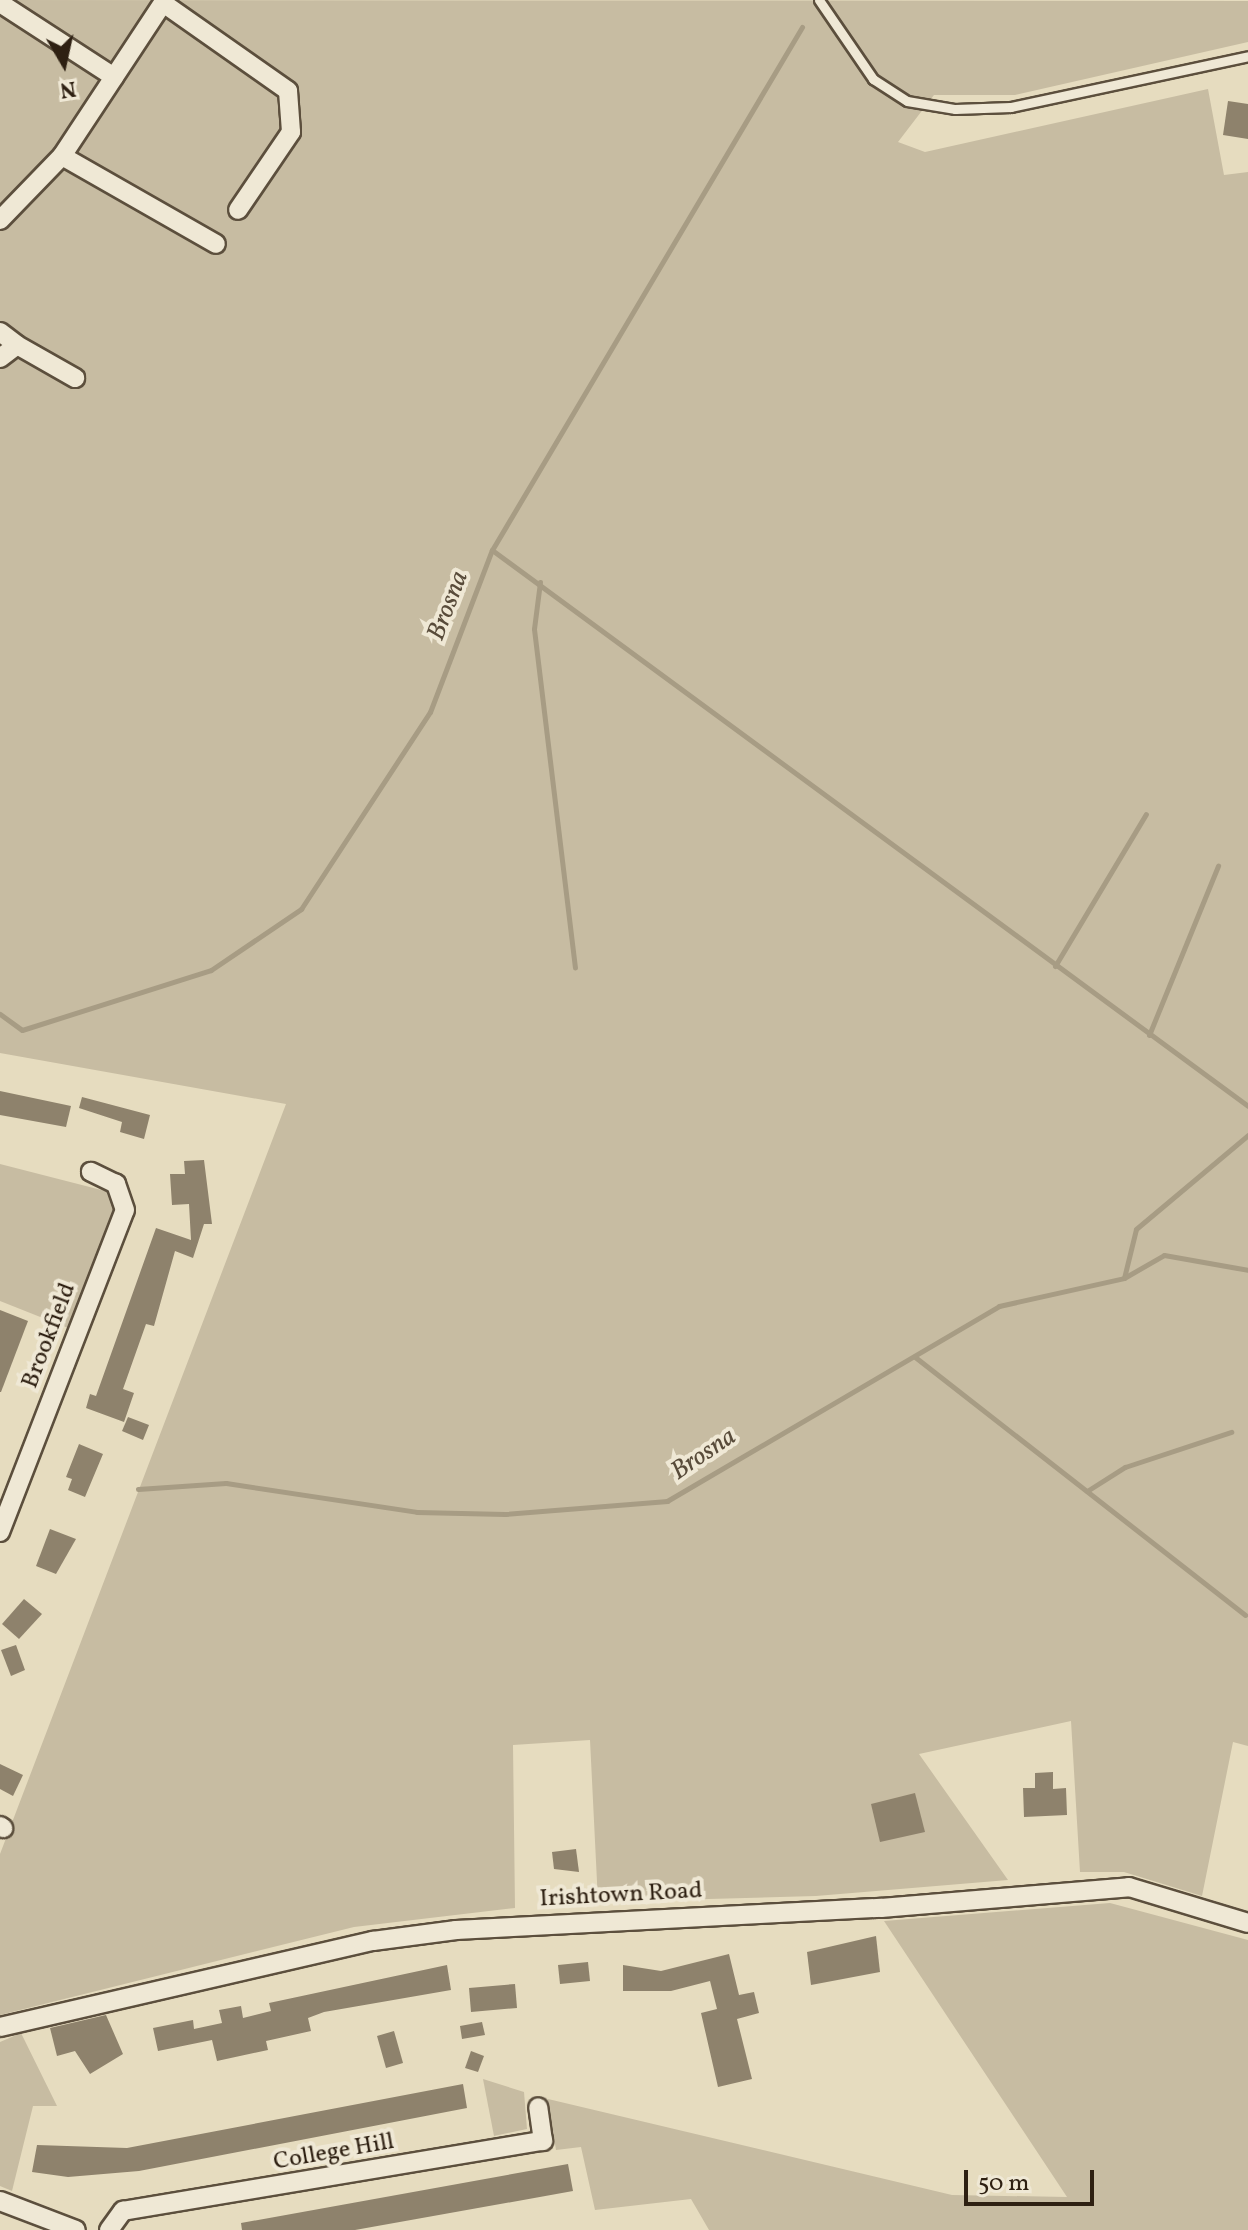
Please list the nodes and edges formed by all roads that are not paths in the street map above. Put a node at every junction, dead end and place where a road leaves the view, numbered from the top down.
1 (819, 0) edge
2 (164, 1) edge
3 (0, 3) edge
4 (1248, 56) edge
5 (114, 77) junction
6 (62, 156) junction
7 (238, 210) dead end
8 (0, 220) edge
9 (216, 244) dead end
10 (0, 332) edge
11 (17, 345) junction
12 (0, 358) edge
13 (75, 378) dead end
14 (91, 1172) dead end
15 (0, 1532) edge
16 (1248, 1923) edge
17 (0, 2027) edge
18 (538, 2107) dead end
19 (0, 2201) edge
20 (76, 2230) edge
21 (109, 2230) edge

1 - 4 lane
2 - 5 street
2 - 7 street
3 - 5 street
5 - 6 street
6 - 8 street
6 - 9 street
10 - 11 street
11 - 12 street
11 - 13 street
14 - 15 street, Brookfield
16 - 17 street, Irishtown Road
18 - 21 street, College Hill
19 - 20 street

